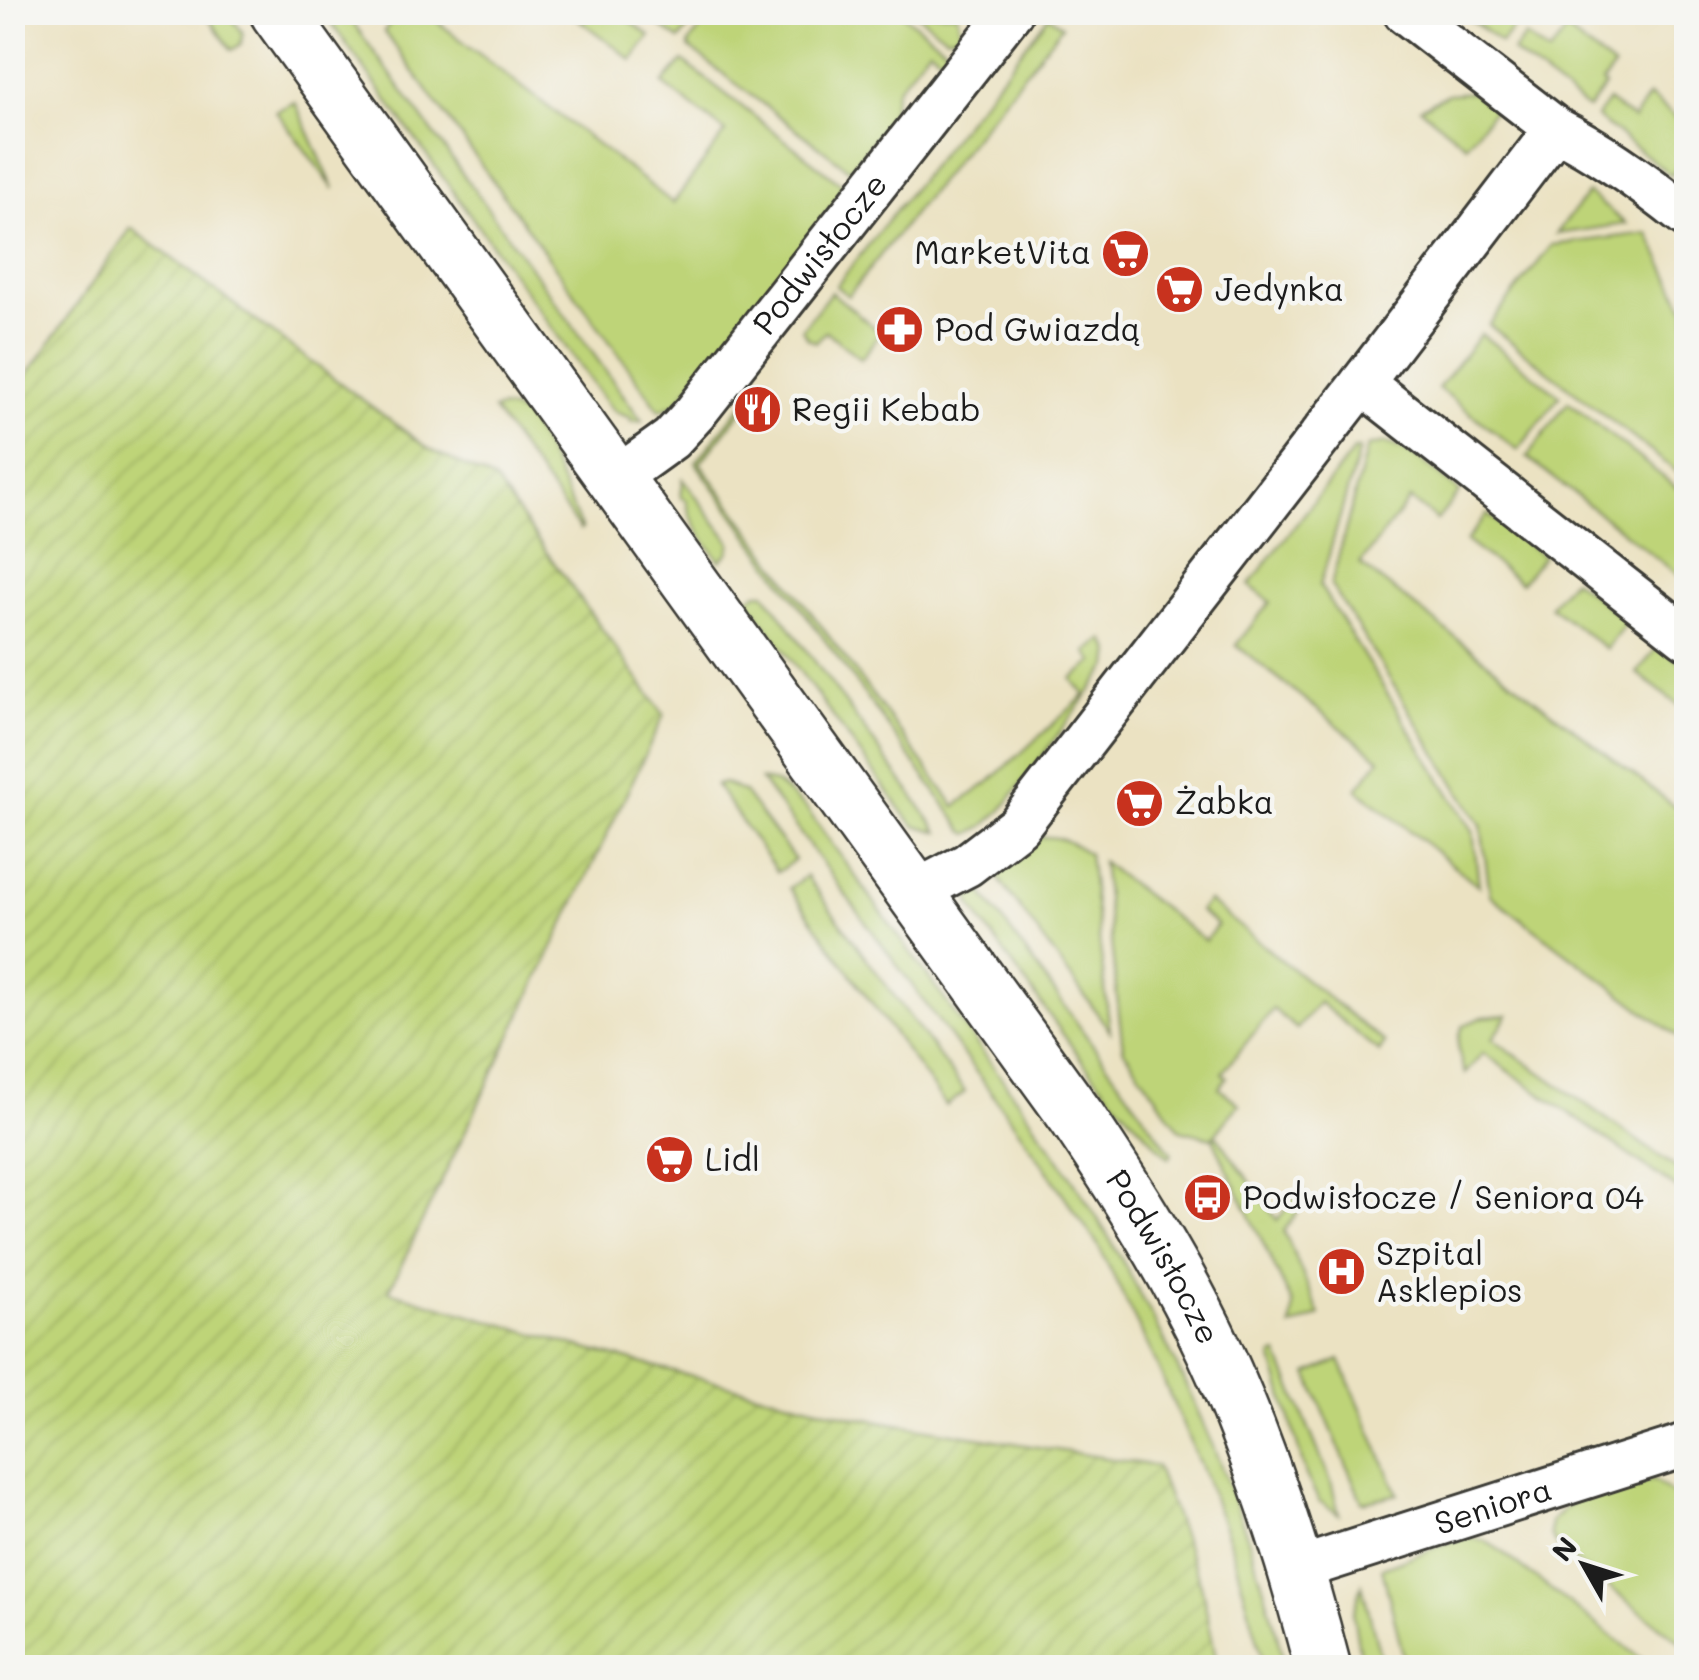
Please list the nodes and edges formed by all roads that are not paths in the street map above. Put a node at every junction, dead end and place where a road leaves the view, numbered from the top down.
1 (278, 12) edge
2 (1011, 12) edge
3 (1405, 12) edge
4 (1556, 128) junction
5 (1686, 216) edge
6 (1362, 383) junction
7 (614, 480) junction
8 (1686, 637) edge
9 (913, 893) junction
10 (1685, 1447) edge
11 (1298, 1569) junction
12 (1324, 1668) edge

1 - 7 street, Podwisłocze
2 - 7 street, Podwisłocze
3 - 4 street
4 - 5 street
4 - 6 street
6 - 8 street
6 - 9 street
7 - 9 street, Podwisłocze
9 - 11 street, Podwisłocze
10 - 11 street, Seniora
11 - 12 street, Podwisłocze

